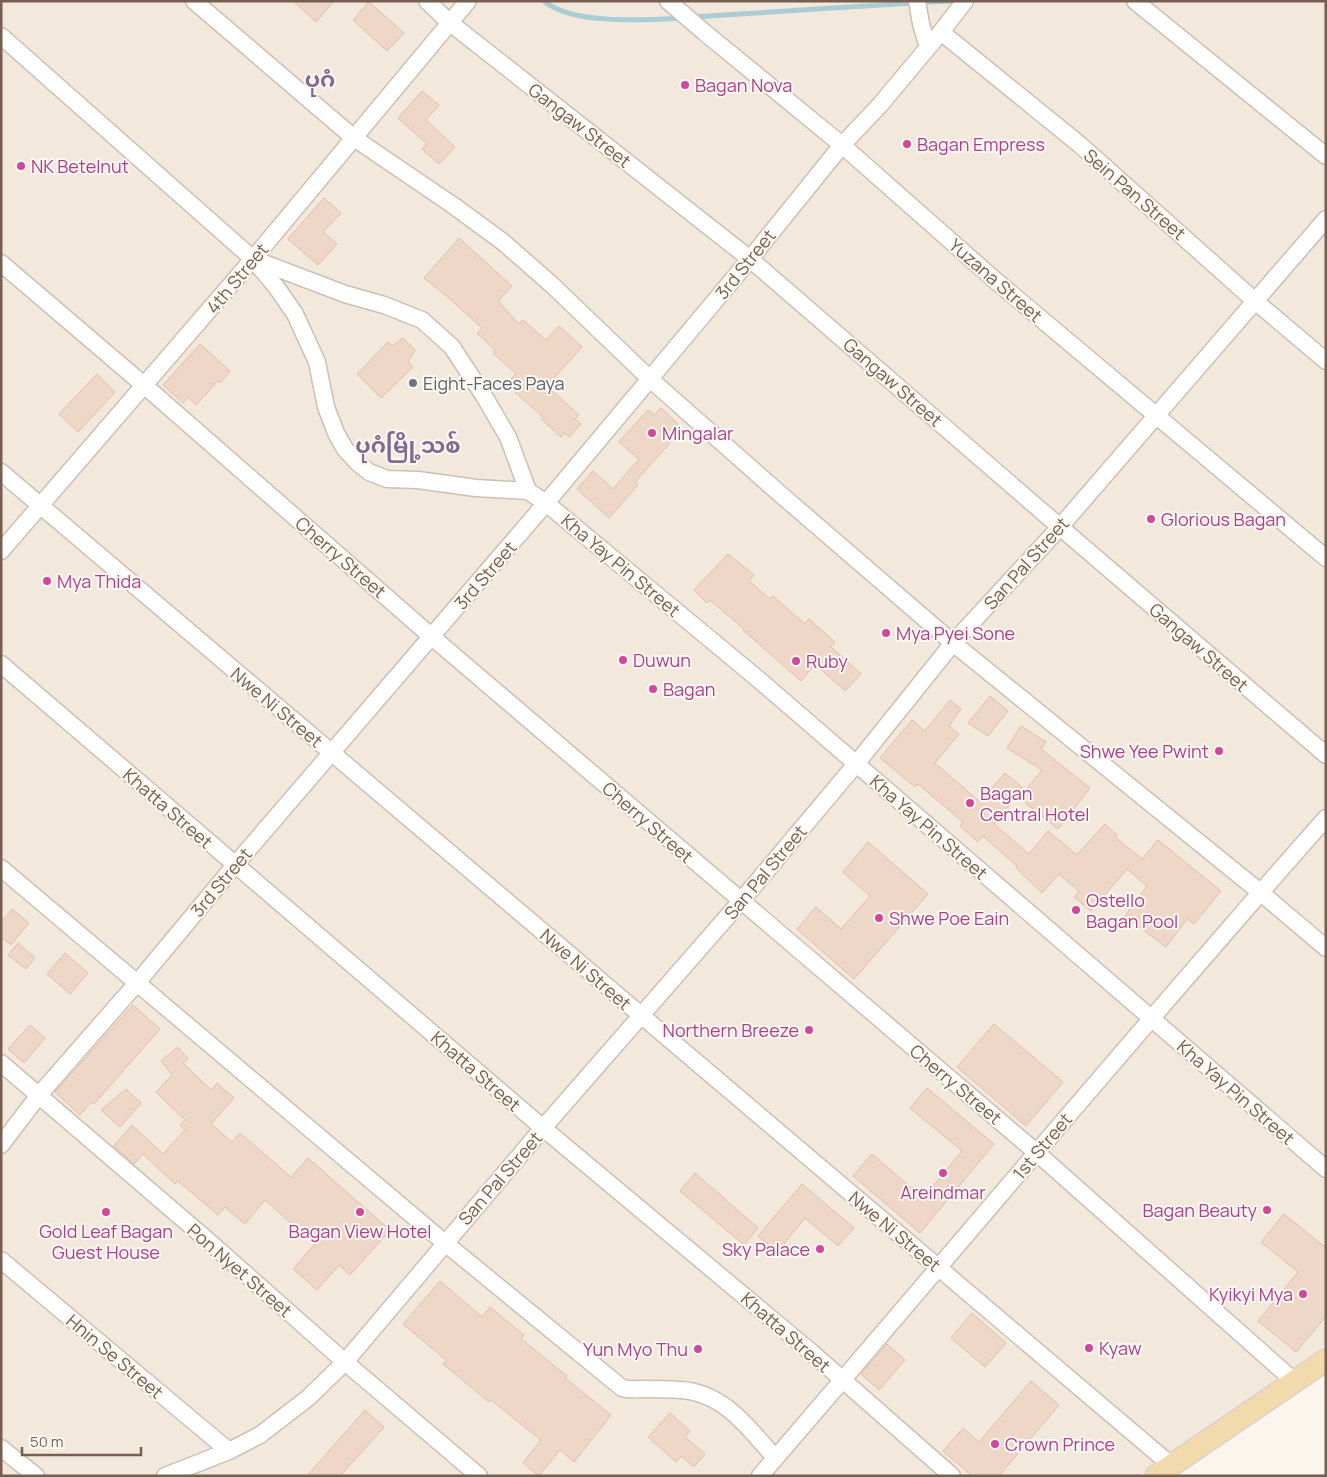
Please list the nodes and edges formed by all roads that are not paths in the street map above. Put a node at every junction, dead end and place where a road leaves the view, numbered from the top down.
1 (194, 1) edge
2 (427, 1) edge
3 (468, 1) edge
4 (917, 1) edge
5 (965, 1) edge
6 (1135, 1) edge
7 (669, 2) edge
8 (449, 22) junction
9 (941, 32) junction
10 (1, 36) edge
11 (928, 47) junction
12 (354, 138) junction
13 (842, 144) junction
14 (1326, 156) edge
15 (1326, 218) edge
16 (253, 259) junction
17 (750, 259) junction
18 (1, 263) edge
19 (1255, 301) junction
20 (1326, 361) edge
21 (650, 379) junction
22 (145, 386) junction
23 (1156, 415) junction
24 (1, 472) edge
25 (528, 491) junction
26 (546, 503) junction
27 (39, 506) junction
28 (1060, 527) junction
29 (1, 551) edge
30 (1326, 558) edge
31 (432, 637) junction
32 (953, 643) junction
33 (1, 664) edge
34 (332, 754) junction
35 (1326, 755) edge
36 (856, 764) junction
37 (1326, 818) edge
38 (235, 865) junction
39 (1, 868) edge
40 (1260, 892) junction
41 (741, 901) junction
42 (1326, 948) edge
43 (137, 983) junction
44 (642, 1016) junction
45 (1150, 1018) junction
46 (1, 1063) edge
47 (39, 1095) junction
48 (543, 1128) junction
49 (1, 1145) edge
50 (1036, 1152) junction
51 (1326, 1169) edge
52 (445, 1242) junction
53 (1, 1260) edge
54 (938, 1269) junction
55 (1326, 1360) edge
56 (345, 1362) junction
57 (842, 1381) junction
58 (1294, 1381) junction
59 (1, 1448) edge
60 (229, 1451) junction
61 (775, 1458) junction
62 (1164, 1471) edge
63 (36, 1476) edge
64 (165, 1476) edge
65 (479, 1476) edge
66 (760, 1476) edge
67 (952, 1476) edge

1 - 12 street
2 - 8 street, Gangaw Street
3 - 8 street, 4th Street
4 - 11 street
5 - 9 street, 3rd Street
6 - 14 street
7 - 13 street, Yuzana Street
8 - 12 street, 4th Street
8 - 17 street, Gangaw Street
9 - 11 street, 3rd Street
9 - 19 street, Sein Pan Street
10 - 16 street
11 - 13 street, 3rd Street
12 - 16 street, 4th Street
12 - 21 street
13 - 17 street, 3rd Street
13 - 23 street, Yuzana Street
15 - 19 street, San Pal Street
16 - 22 street, 4th Street
16 - 25 street
16 - 25 street
17 - 21 street, 3rd Street
17 - 28 street, Gangaw Street
18 - 22 street, Cherry Street
19 - 20 street, Sein Pan Street
19 - 23 street, San Pal Street
21 - 26 street, 3rd Street
21 - 32 street
22 - 27 street, 4th Street
22 - 31 street, Cherry Street
23 - 28 street, San Pal Street
23 - 30 street, Yuzana Street
24 - 27 street, Nwe Ni Street
25 - 26 street, Kha Yay Pin Street
26 - 31 street, 3rd Street
26 - 36 street, Kha Yay Pin Street
27 - 29 street, 4th Street
27 - 34 street, Nwe Ni Street
28 - 32 street, San Pal Street
28 - 35 street, Gangaw Street
31 - 34 street, 3rd Street
31 - 41 street, Cherry Street
32 - 36 street, San Pal Street
32 - 40 street
33 - 38 street, Khatta Street
34 - 38 street, 3rd Street
34 - 44 street, Nwe Ni Street
36 - 41 street, San Pal Street
36 - 45 street, Kha Yay Pin Street
37 - 40 street, 1st Street
38 - 43 street, 3rd Street
38 - 48 street, Khatta Street
39 - 43 street
40 - 42 street
40 - 45 street, 1st Street
41 - 44 street, San Pal Street
41 - 50 street, Cherry Street
43 - 47 street, 3rd Street
43 - 52 street
44 - 48 street, San Pal Street
44 - 54 street, Nwe Ni Street
45 - 50 street, 1st Street
45 - 51 street, Kha Yay Pin Street
46 - 47 street, Pon Nyet Street
47 - 49 street, 3rd Street
47 - 56 street, Pon Nyet Street
48 - 52 street, San Pal Street
48 - 57 street, Khatta Street
50 - 54 street, 1st Street
50 - 58 street, Cherry Street
52 - 56 street, San Pal Street
52 - 61 street
53 - 60 street, Hnin Se Street
54 - 57 street, 1st Street
54 - 62 street, Nwe Ni Street
55 - 58 main road
56 - 60 street, San Pal Street
56 - 65 street, Pon Nyet Street
57 - 61 street, 1st Street
57 - 67 street, Khatta Street
58 - 62 main road
59 - 63 street
60 - 64 street, San Pal Street
61 - 66 street, 1st Street

